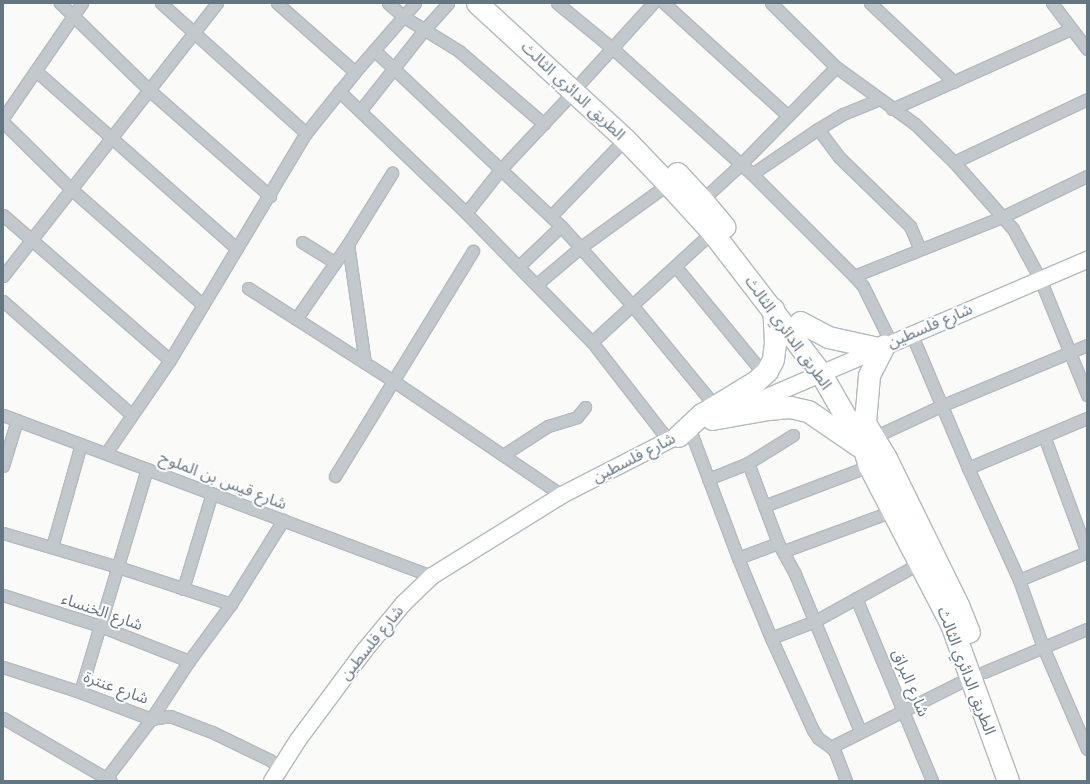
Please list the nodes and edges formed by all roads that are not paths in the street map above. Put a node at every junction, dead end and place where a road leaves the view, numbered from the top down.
1 (60, 3) edge
2 (82, 3) edge
3 (161, 3) edge
4 (217, 3) edge
5 (277, 3) edge
6 (388, 3) edge
7 (416, 3) edge
8 (448, 3) edge
9 (477, 3) edge
10 (494, 3) edge
11 (559, 3) edge
12 (653, 3) edge
13 (664, 3) edge
14 (771, 3) edge
15 (870, 3) edge
16 (1052, 3) edge
17 (74, 14) junction
18 (404, 16) junction
19 (1071, 29) junction
20 (424, 30) junction
21 (193, 32) junction
22 (612, 48) junction
23 (1087, 49) edge
24 (374, 50) junction
25 (836, 66) junction
26 (393, 68) junction
27 (36, 71) junction
28 (355, 72) junction
29 (954, 82) junction
30 (578, 86) junction
31 (150, 90) junction
32 (339, 91) junction
33 (1087, 99) edge
34 (880, 100) junction
35 (892, 109) junction
36 (360, 112) junction
37 (787, 115) junction
38 (3, 118) edge
39 (3, 122) edge
40 (544, 124) junction
41 (818, 129) junction
42 (306, 133) junction
43 (110, 137) junction
44 (624, 139) junction
45 (954, 162) junction
46 (740, 165) junction
47 (500, 170) junction
48 (392, 173) dead end
49 (752, 174) junction
50 (1087, 176) edge
51 (668, 184) junction
52 (70, 188) junction
53 (270, 196) junction
54 (702, 200) junction
55 (466, 212) junction
56 (3, 215) edge
57 (551, 216) junction
58 (1002, 217) junction
59 (561, 226) junction
60 (712, 232) junction
61 (31, 241) junction
62 (302, 242) dead end
63 (348, 244) junction
64 (581, 247) junction
65 (237, 249) junction
66 (920, 249) junction
67 (473, 251) dead end
68 (1087, 260) edge
69 (335, 263) junction
70 (519, 266) junction
71 (676, 266) junction
72 (3, 276) edge
73 (854, 276) junction
74 (1040, 279) junction
75 (537, 284) junction
76 (248, 288) dead end
77 (3, 301) edge
78 (203, 305) junction
79 (632, 305) junction
80 (773, 309) junction
81 (296, 319) junction
82 (800, 322) junction
83 (911, 333) junction
84 (592, 342) junction
85 (1087, 345) edge
86 (884, 346) junction
87 (1069, 352) junction
88 (170, 360) junction
89 (365, 363) junction
90 (826, 370) junction
91 (764, 374) junction
92 (392, 380) junction
93 (1087, 395) edge
94 (943, 405) junction
95 (585, 407) dead end
96 (713, 412) junction
97 (3, 415) edge
98 (132, 416) junction
99 (1087, 418) edge
100 (17, 420) junction
101 (678, 435) junction
102 (793, 435) dead end
103 (1044, 436) junction
104 (81, 444) junction
105 (868, 444) junction
106 (106, 454) junction
107 (503, 455) junction
108 (748, 463) junction
109 (3, 466) edge
110 (968, 468) junction
111 (147, 469) junction
112 (335, 476) dead end
113 (708, 479) junction
114 (212, 493) junction
115 (562, 495) junction
116 (764, 506) junction
117 (893, 511) junction
118 (283, 520) junction
119 (3, 533) edge
120 (52, 547) junction
121 (781, 547) junction
122 (1087, 552) edge
123 (738, 558) junction
124 (920, 563) junction
125 (118, 567) junction
126 (432, 576) junction
127 (1019, 580) junction
128 (183, 589) junction
129 (3, 595) edge
130 (856, 598) junction
131 (231, 604) junction
132 (815, 621) junction
133 (100, 626) junction
134 (1087, 629) edge
135 (771, 638) junction
136 (1043, 647) junction
137 (189, 661) junction
138 (3, 667) edge
139 (978, 675) junction
140 (80, 692) junction
141 (905, 711) junction
142 (3, 718) edge
143 (151, 719) junction
144 (860, 731) junction
145 (831, 747) junction
146 (1087, 749) edge
147 (281, 768) junction
148 (107, 780) edge
149 (272, 781) edge
150 (846, 781) edge
151 (932, 781) edge
152 (1008, 781) edge
153 (1022, 781) edge

1 - 17 street
2 - 17 street
3 - 21 street
4 - 21 street
5 - 28 street
6 - 18 street
7 - 18 street
8 - 20 street
9 - 30 highway, الطريق الدائري الثالث
10 - 30 highway, الطريق الدائري الثالث
11 - 22 street
12 - 22 street
13 - 37 street
14 - 25 street
15 - 29 street
16 - 19 street
17 - 27 street
17 - 31 street
18 - 20 street
18 - 24 street
19 - 23 street
19 - 29 street
20 - 26 street
20 - 40 street
21 - 31 street
21 - 42 street
22 - 30 street
22 - 46 street
24 - 26 street
24 - 28 street
25 - 34 street
25 - 37 street
26 - 36 street
26 - 47 street
27 - 38 street
27 - 43 street
28 - 32 street
29 - 35 street
30 - 40 street
30 - 44 highway, الطريق الدائري الثالث
30 - 54 highway, الطريق الدائري الثالث
31 - 43 street
31 - 53 street
32 - 36 street
32 - 42 street
33 - 45 street
34 - 35 street
34 - 41 street
35 - 45 street
36 - 55 street
37 - 46 street
39 - 52 street
40 - 47 street
41 - 49 street
41 - 66 street
42 - 53 street
43 - 52 street
43 - 65 street
44 - 51 highway, الطريق الدائري الثالث
44 - 57 street
45 - 58 street
46 - 49 street
46 - 54 street
47 - 55 street
47 - 57 street
48 - 63 street
49 - 73 street
50 - 58 street
51 - 60 highway, الطريق الدائري الثالث
51 - 64 street
52 - 61 street
52 - 78 street
53 - 65 street
54 - 82 highway, الطريق الدائري الثالث
55 - 70 street
56 - 61 street
57 - 59 street
58 - 66 street
58 - 74 street
59 - 64 street
59 - 70 street
60 - 71 street
60 - 80 highway, الطريق الدائري الثالث
61 - 72 street
61 - 88 street
62 - 69 street
63 - 69 street
63 - 89 street
64 - 75 street
64 - 79 street
65 - 78 street
66 - 73 street
67 - 92 street
68 - 74 street, شارع فلسطين
69 - 81 street
70 - 75 street
71 - 79 street
71 - 91 street
73 - 86 street
74 - 83 street, شارع فلسطين
74 - 87 street
75 - 84 street
76 - 81 street
77 - 98 street
78 - 88 street
79 - 84 street
79 - 96 street
80 - 90 highway, الطريق الدائري الثالث
80 - 91 highway
81 - 89 street
82 - 86 highway
82 - 90 highway, الطريق الدائري الثالث
83 - 86 street, شارع فلسطين
83 - 94 street
84 - 101 street
85 - 87 street
86 - 90 street, شارع فلسطين
86 - 105 highway
87 - 93 street
87 - 94 street
88 - 98 street
89 - 92 street
90 - 96 street, شارع فلسطين
90 - 105 highway, الطريق الدائري الثالث
90 - 105 highway, الطريق الدائري الثالث
91 - 96 highway
92 - 107 street
92 - 112 street
94 - 105 street
94 - 110 street
95 - 107 street
96 - 101 highway
96 - 105 highway
97 - 100 street, شارع قيس بن الملوح
98 - 106 street
99 - 103 street
100 - 104 street, شارع قيس بن الملوح
100 - 109 street
101 - 113 street
101 - 115 street, شارع فلسطين
102 - 108 street
103 - 110 street
103 - 122 street
104 - 106 street, شارع قيس بن الملوح
104 - 120 street
105 - 116 street
105 - 117 highway, الطريق الدائري الثالث
105 - 139 highway, الطريق الدائري الثالث
106 - 111 street, شارع قيس بن الملوح
107 - 115 street
108 - 113 street
108 - 116 street
110 - 127 street
111 - 114 street, شارع قيس بن الملوح
111 - 125 street
113 - 123 street
114 - 118 street, شارع قيس بن الملوح
114 - 128 street
115 - 126 street, شارع فلسطين
116 - 121 street
117 - 121 street
117 - 124 highway, الطريق الدائري الثالث
118 - 126 street, شارع قيس بن الملوح
118 - 131 street
119 - 120 street
120 - 125 street
121 - 123 street
121 - 132 street
122 - 127 street
123 - 135 street
124 - 130 street
124 - 139 highway, الطريق الدائري الثالث
125 - 128 street
125 - 133 street
126 - 147 street, شارع فلسطين
127 - 136 street
128 - 131 street
129 - 133 street, شارع الخنساء
130 - 132 street
130 - 141 street, شارع البراق
131 - 137 street
132 - 135 street
132 - 144 street
133 - 137 street, شارع الخنساء
133 - 140 street
134 - 136 street
135 - 145 street
136 - 139 street
136 - 146 street
137 - 143 street
138 - 140 street, شارع عنترة
139 - 141 street
139 - 152 highway, الطريق الدائري الثالث
139 - 153 highway, الطريق الدائري الثالث
140 - 143 street, شارع عنترة
141 - 144 street
141 - 151 street, شارع البراق
142 - 148 street
143 - 147 street, شارع عنترة
143 - 148 street
144 - 145 street
145 - 150 street
147 - 149 street, شارع فلسطين

